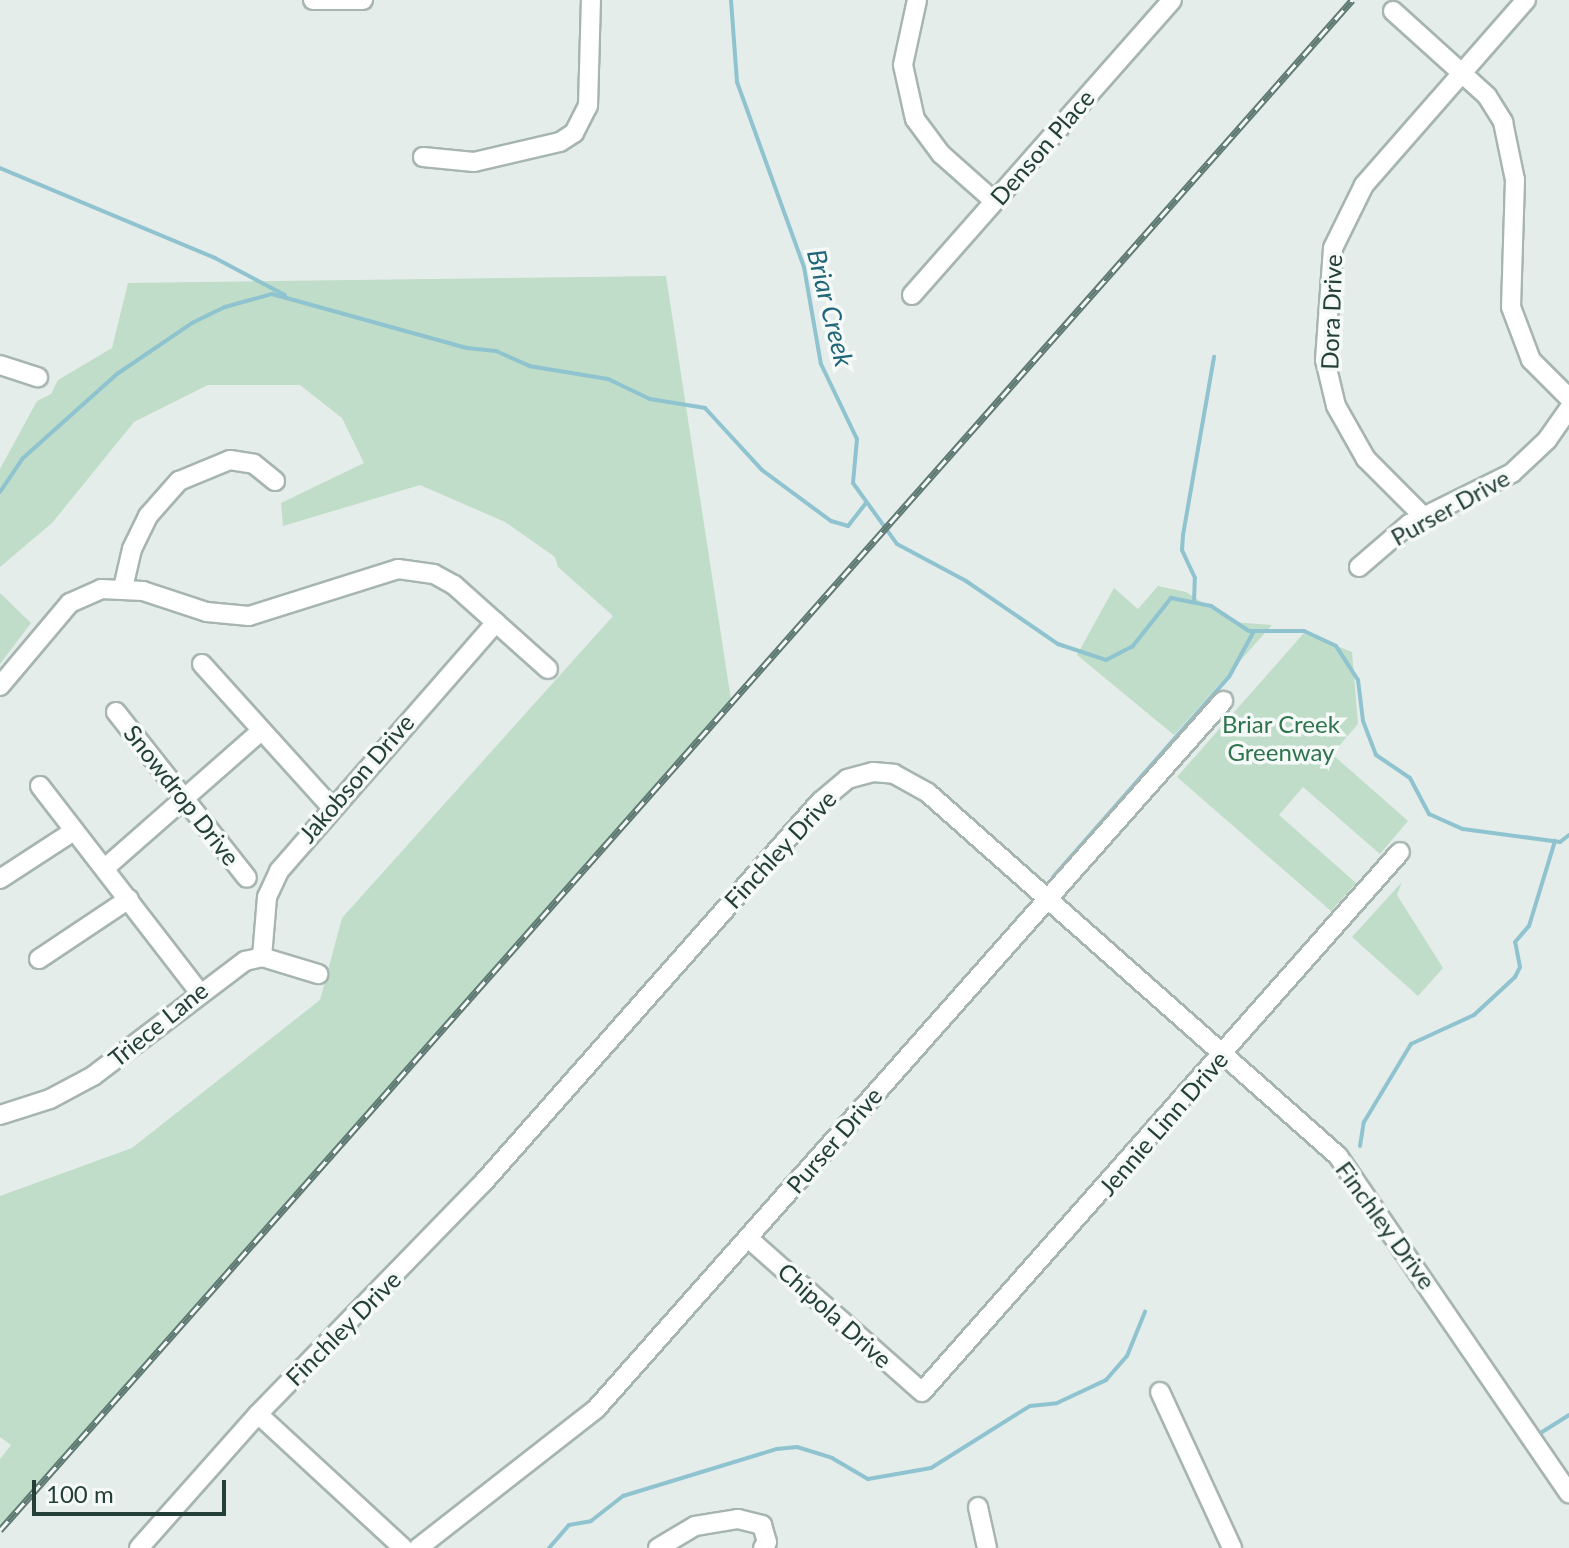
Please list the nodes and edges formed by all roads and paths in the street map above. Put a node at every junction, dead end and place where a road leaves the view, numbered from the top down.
1 (313, 0) edge
2 (363, 0) edge
3 (591, 0) edge
4 (917, 0) edge
5 (1172, 0) edge
6 (1526, 0) edge
7 (1393, 11) dead end
8 (1462, 72) junction
9 (423, 157) dead end
10 (994, 201) junction
11 (912, 295) dead end
12 (0, 365) edge
13 (38, 377) dead end
14 (1569, 398) edge
15 (1569, 409) edge
16 (275, 481) dead end
17 (1423, 516) junction
18 (1359, 567) dead end
19 (123, 588) junction
20 (496, 622) junction
21 (202, 664) dead end
22 (548, 669) dead end
23 (0, 686) edge
24 (1223, 701) dead end
25 (116, 712) dead end
26 (261, 731) junction
27 (40, 786) dead end
28 (184, 798) junction
29 (332, 808) junction
30 (74, 831) junction
31 (1400, 852) dead end
32 (105, 868) junction
33 (247, 878) dead end
34 (0, 879) edge
35 (1048, 898) junction
36 (129, 899) junction
37 (262, 957) junction
38 (39, 959) dead end
39 (318, 974) dead end
40 (199, 992) junction
41 (1224, 1054) junction
42 (0, 1115) edge
43 (748, 1238) junction
44 (922, 1392) joint
45 (1160, 1392) dead end
46 (258, 1414) junction
47 (1569, 1493) edge
48 (978, 1507) dead end
49 (139, 1548) edge
50 (403, 1548) edge
51 (418, 1548) edge
52 (658, 1548) edge
53 (763, 1548) edge
54 (987, 1548) edge
55 (1232, 1548) edge

1 - 2 street
3 - 9 street
4 - 10 street
5 - 10 street, Denson Place
6 - 8 street, Dora Drive
7 - 8 street
8 - 14 street
8 - 17 street, Dora Drive
10 - 11 street, Denson Place
12 - 13 street
15 - 17 street, Purser Drive
16 - 19 street
17 - 18 street, Purser Drive
19 - 20 street
19 - 23 street
20 - 22 street
20 - 29 street, Jakobson Drive
21 - 26 street
24 - 35 street, Purser Drive
25 - 28 street, Snowdrop Drive
26 - 28 street
26 - 29 street
27 - 30 street
28 - 32 street
28 - 33 street, Snowdrop Drive
29 - 37 street, Jakobson Drive
30 - 32 street
30 - 34 street
31 - 41 street, Jennie Linn Drive
32 - 36 street
35 - 41 street, Finchley Drive
35 - 43 street, Purser Drive
35 - 46 street, Finchley Drive
36 - 38 street
36 - 40 street
37 - 39 street
37 - 40 street, Triece Lane
40 - 42 street, Triece Lane
41 - 44 street, Jennie Linn Drive
41 - 47 street, Finchley Drive
43 - 44 street, Chipola Drive
43 - 51 street, Purser Drive
45 - 55 street
46 - 49 street, Finchley Drive
46 - 50 street
48 - 54 street
52 - 53 street

